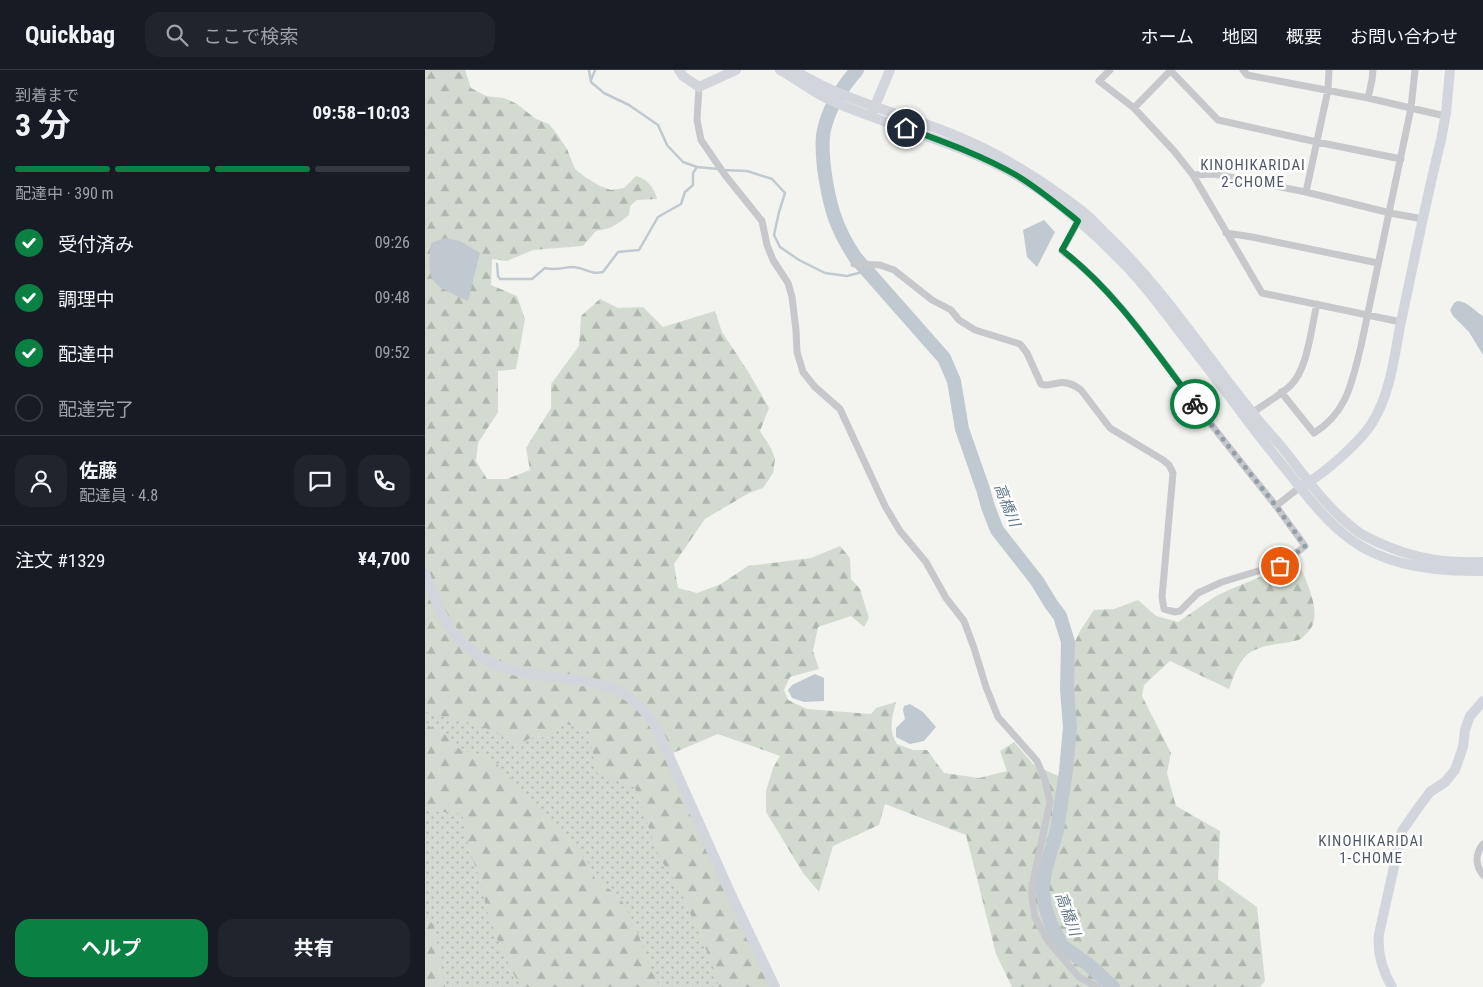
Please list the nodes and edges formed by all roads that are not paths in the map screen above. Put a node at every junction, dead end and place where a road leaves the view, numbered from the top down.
1 (679, 70) edge
2 (736, 70) edge
3 (780, 70) edge
4 (794, 70) edge
5 (889, 70) edge
6 (1109, 70) edge
7 (1171, 70) edge
8 (1243, 70) edge
9 (1329, 70) edge
10 (1373, 70) edge
11 (1415, 70) edge
12 (1449, 70) edge
13 (699, 87) junction
14 (1328, 90) junction
15 (830, 95) junction
16 (1369, 98) junction
17 (1134, 108) junction
18 (1411, 108) junction
19 (873, 111) junction
20 (1445, 116) junction
21 (1317, 142) junction
22 (1401, 159) junction
23 (1193, 175) junction
24 (1306, 192) junction
25 (1390, 212) junction
26 (1423, 219) junction
27 (1078, 221) junction
28 (1226, 233) junction
29 (1378, 263) junction
30 (854, 264) dead end
31 (1317, 304) junction
32 (1367, 315) junction
33 (1401, 322) junction
34 (1281, 392) junction
35 (1252, 413) junction
36 (1305, 485) junction
37 (1276, 506) junction
38 (1483, 562) edge
39 (1483, 571) edge
40 (425, 574) edge
41 (1483, 701) edge
42 (1483, 844) edge
43 (1483, 875) edge
44 (775, 987) edge
45 (1098, 987) edge
46 (1392, 987) edge

1 - 13 street
2 - 13 street
3 - 15 street
4 - 15 street
5 - 19 street
6 - 17 street
7 - 17 street
7 - 21 street
8 - 14 street
9 - 14 street
10 - 16 street
11 - 18 street
12 - 20 street
13 - 45 street
14 - 16 street
14 - 21 street
15 - 19 street
16 - 18 street
17 - 23 street
18 - 20 street
18 - 22 street
19 - 27 street
19 - 35 street
20 - 26 street
21 - 22 street
21 - 24 street
22 - 25 street
23 - 24 street
23 - 28 street
24 - 25 street
25 - 26 street
25 - 29 street
26 - 33 street
27 - 36 street
27 - 37 street
28 - 29 street
28 - 31 street
29 - 32 street
30 - 37 street
31 - 32 street
31 - 34 street
32 - 33 street
32 - 34 street
33 - 36 street
34 - 35 street
35 - 36 street
36 - 37 street
36 - 38 street
36 - 39 street
40 - 44 street
41 - 46 street
42 - 43 street

